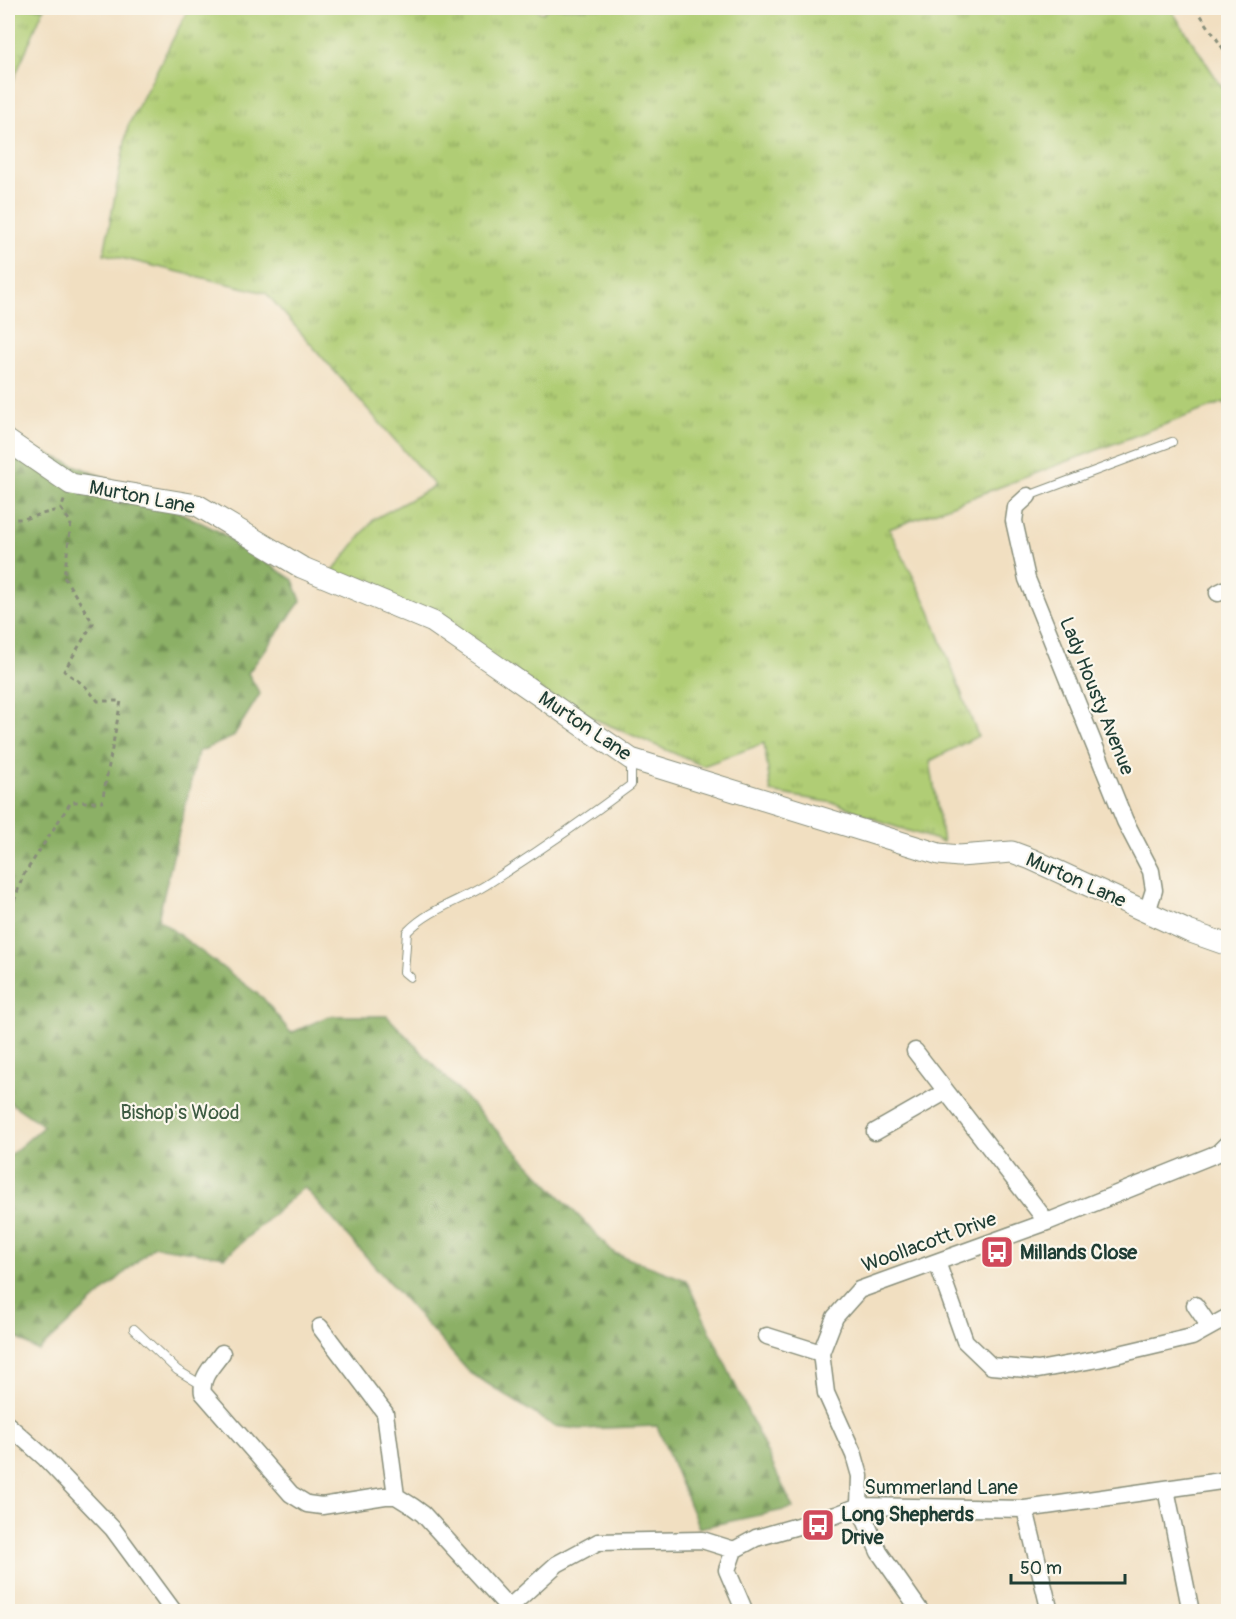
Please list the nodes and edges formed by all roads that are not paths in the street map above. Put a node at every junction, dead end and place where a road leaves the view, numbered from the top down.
1 (8, 441) edge
2 (1172, 442) dead end
3 (1028, 496) joint
4 (631, 759) junction
5 (1147, 912) junction
6 (1228, 945) edge
7 (410, 977) dead end
8 (915, 1052) dead end
9 (945, 1092) junction
10 (874, 1132) dead end
11 (1228, 1144) edge
12 (1047, 1222) junction
13 (937, 1262) junction
14 (1195, 1305) dead end
15 (1228, 1317) edge
16 (320, 1327) dead end
17 (1210, 1327) junction
18 (134, 1329) dead end
19 (767, 1336) dead end
20 (222, 1353) dead end
21 (821, 1353) junction
22 (202, 1385) junction
23 (8, 1425) edge
24 (1228, 1480) edge
25 (1166, 1489) junction
26 (396, 1496) junction
27 (859, 1506) junction
28 (1025, 1509) junction
29 (734, 1550) junction
30 (507, 1610) edge
31 (174, 1611) edge
32 (745, 1611) edge
33 (921, 1611) edge
34 (1050, 1611) edge
35 (1191, 1611) edge

1 - 4 street, Murton Lane
2 - 3 lane
3 - 5 street, Lady Housty Avenue
4 - 5 street, Murton Lane
4 - 7 lane
5 - 6 street, Murton Lane
8 - 9 street
9 - 10 street
9 - 12 street
11 - 12 street, Woollacott Drive
12 - 13 street, Woollacott Drive
13 - 17 street
13 - 21 street, Woollacott Drive
14 - 17 street
15 - 17 street
16 - 26 street
18 - 22 lane
19 - 21 street
20 - 22 street
21 - 27 street, Woollacott Drive
22 - 26 street
23 - 31 street
24 - 25 street, Summerland Lane
25 - 28 street, Summerland Lane
25 - 35 street
26 - 30 street
27 - 28 street, Summerland Lane
27 - 29 street, Summerland Lane
27 - 33 street
28 - 34 street
29 - 30 street
29 - 32 street

